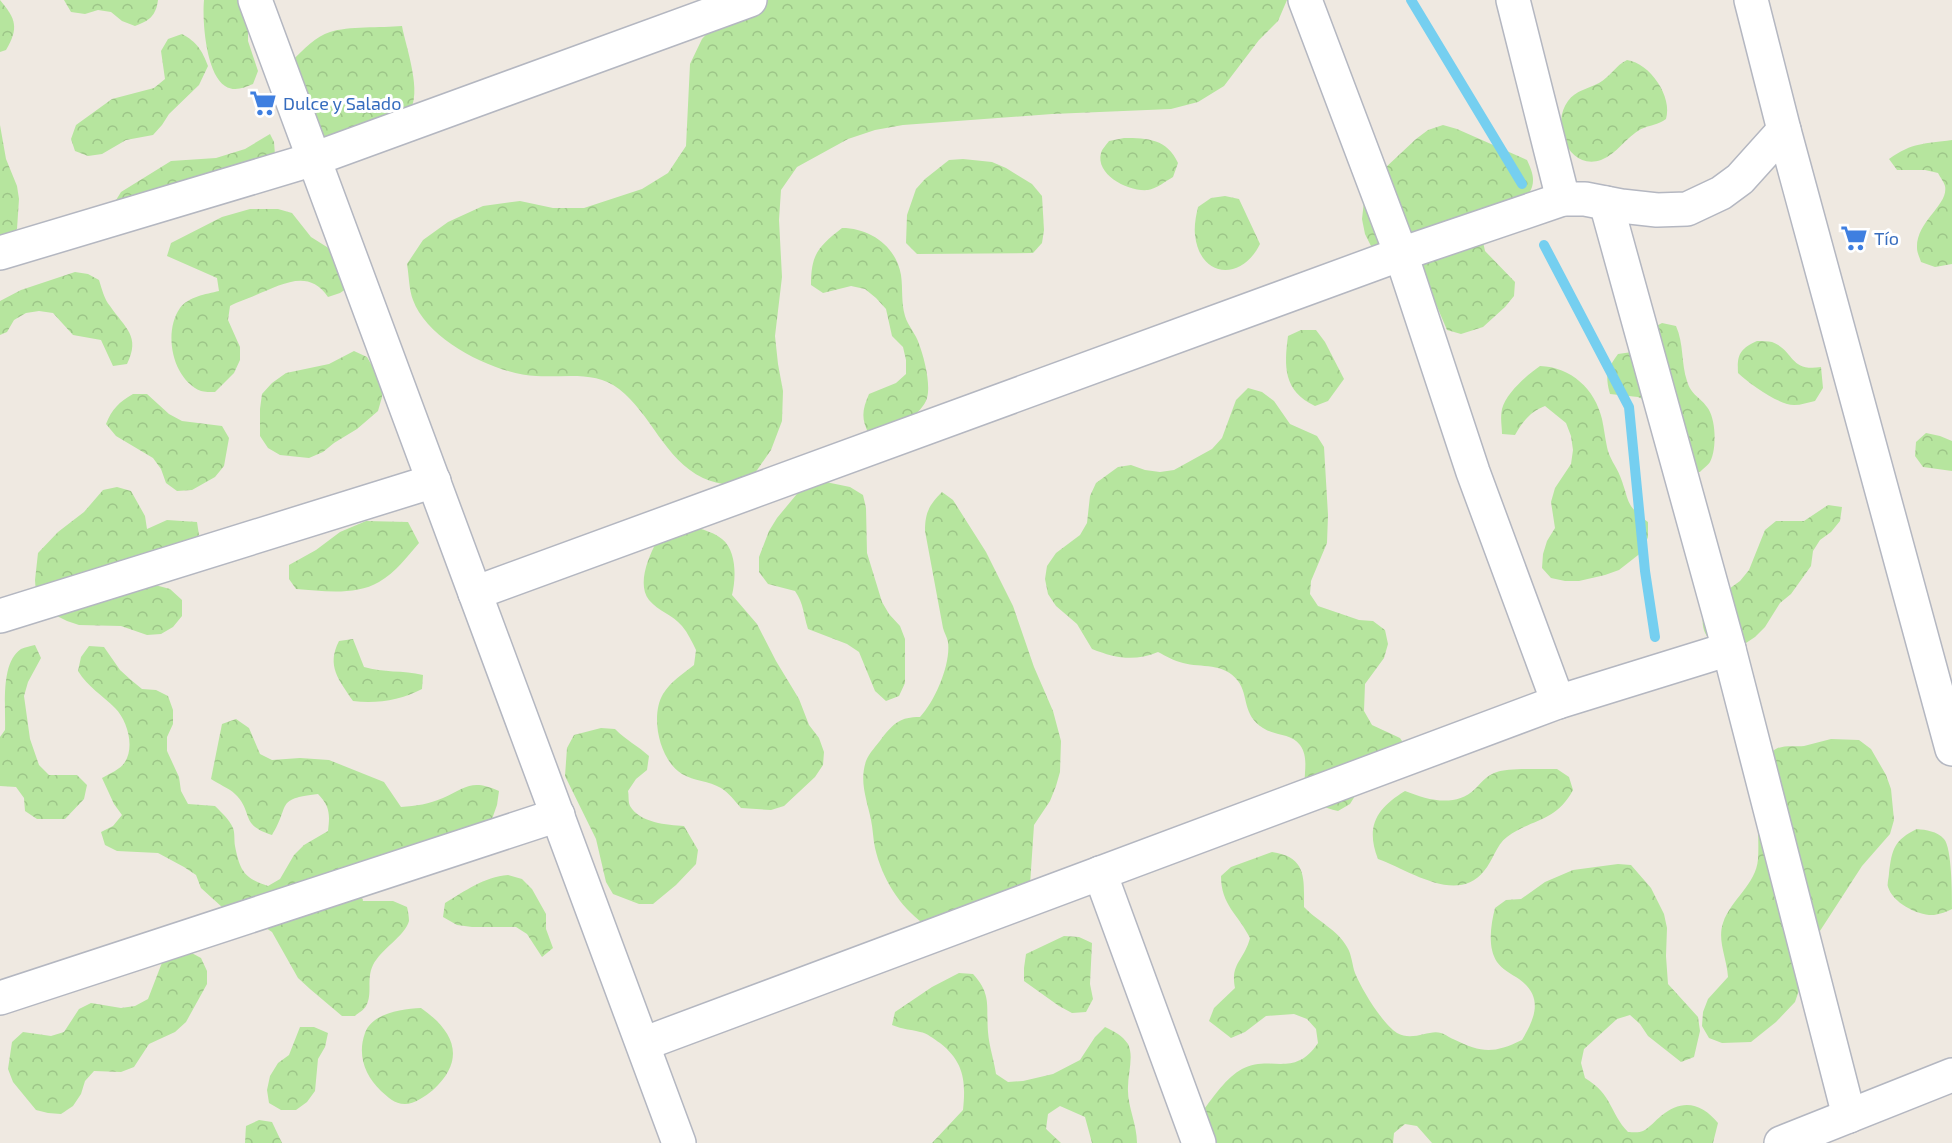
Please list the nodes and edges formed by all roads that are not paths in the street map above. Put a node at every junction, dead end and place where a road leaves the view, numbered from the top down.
1 (255, 0) edge
2 (750, 0) edge
3 (1305, 0) edge
4 (1513, 0) edge
5 (1751, 0) edge
6 (1784, 130) junction
7 (314, 159) junction
8 (1563, 199) junction
9 (1606, 203) junction
10 (0, 253) edge
11 (1401, 254) junction
12 (434, 481) junction
13 (475, 593) junction
14 (0, 616) edge
15 (1729, 649) junction
16 (1558, 702) junction
17 (1949, 728) edge
18 (558, 815) junction
19 (1100, 873) junction
20 (0, 998) edge
21 (643, 1044) junction
22 (1952, 1075) edge
23 (1849, 1116) junction
24 (680, 1143) edge
25 (1199, 1143) edge
26 (1781, 1143) edge

1 - 7 street
2 - 7 street
3 - 11 street
4 - 8 street
5 - 6 street
6 - 9 street
6 - 17 street
7 - 10 street
7 - 12 street
8 - 9 street
8 - 11 street
9 - 15 street
11 - 13 street
11 - 16 street
12 - 13 street
12 - 14 street
13 - 18 street
15 - 16 street
15 - 23 street
16 - 19 street
18 - 20 street
18 - 21 street
19 - 21 street
19 - 25 street
21 - 24 street
22 - 23 street
23 - 26 street

